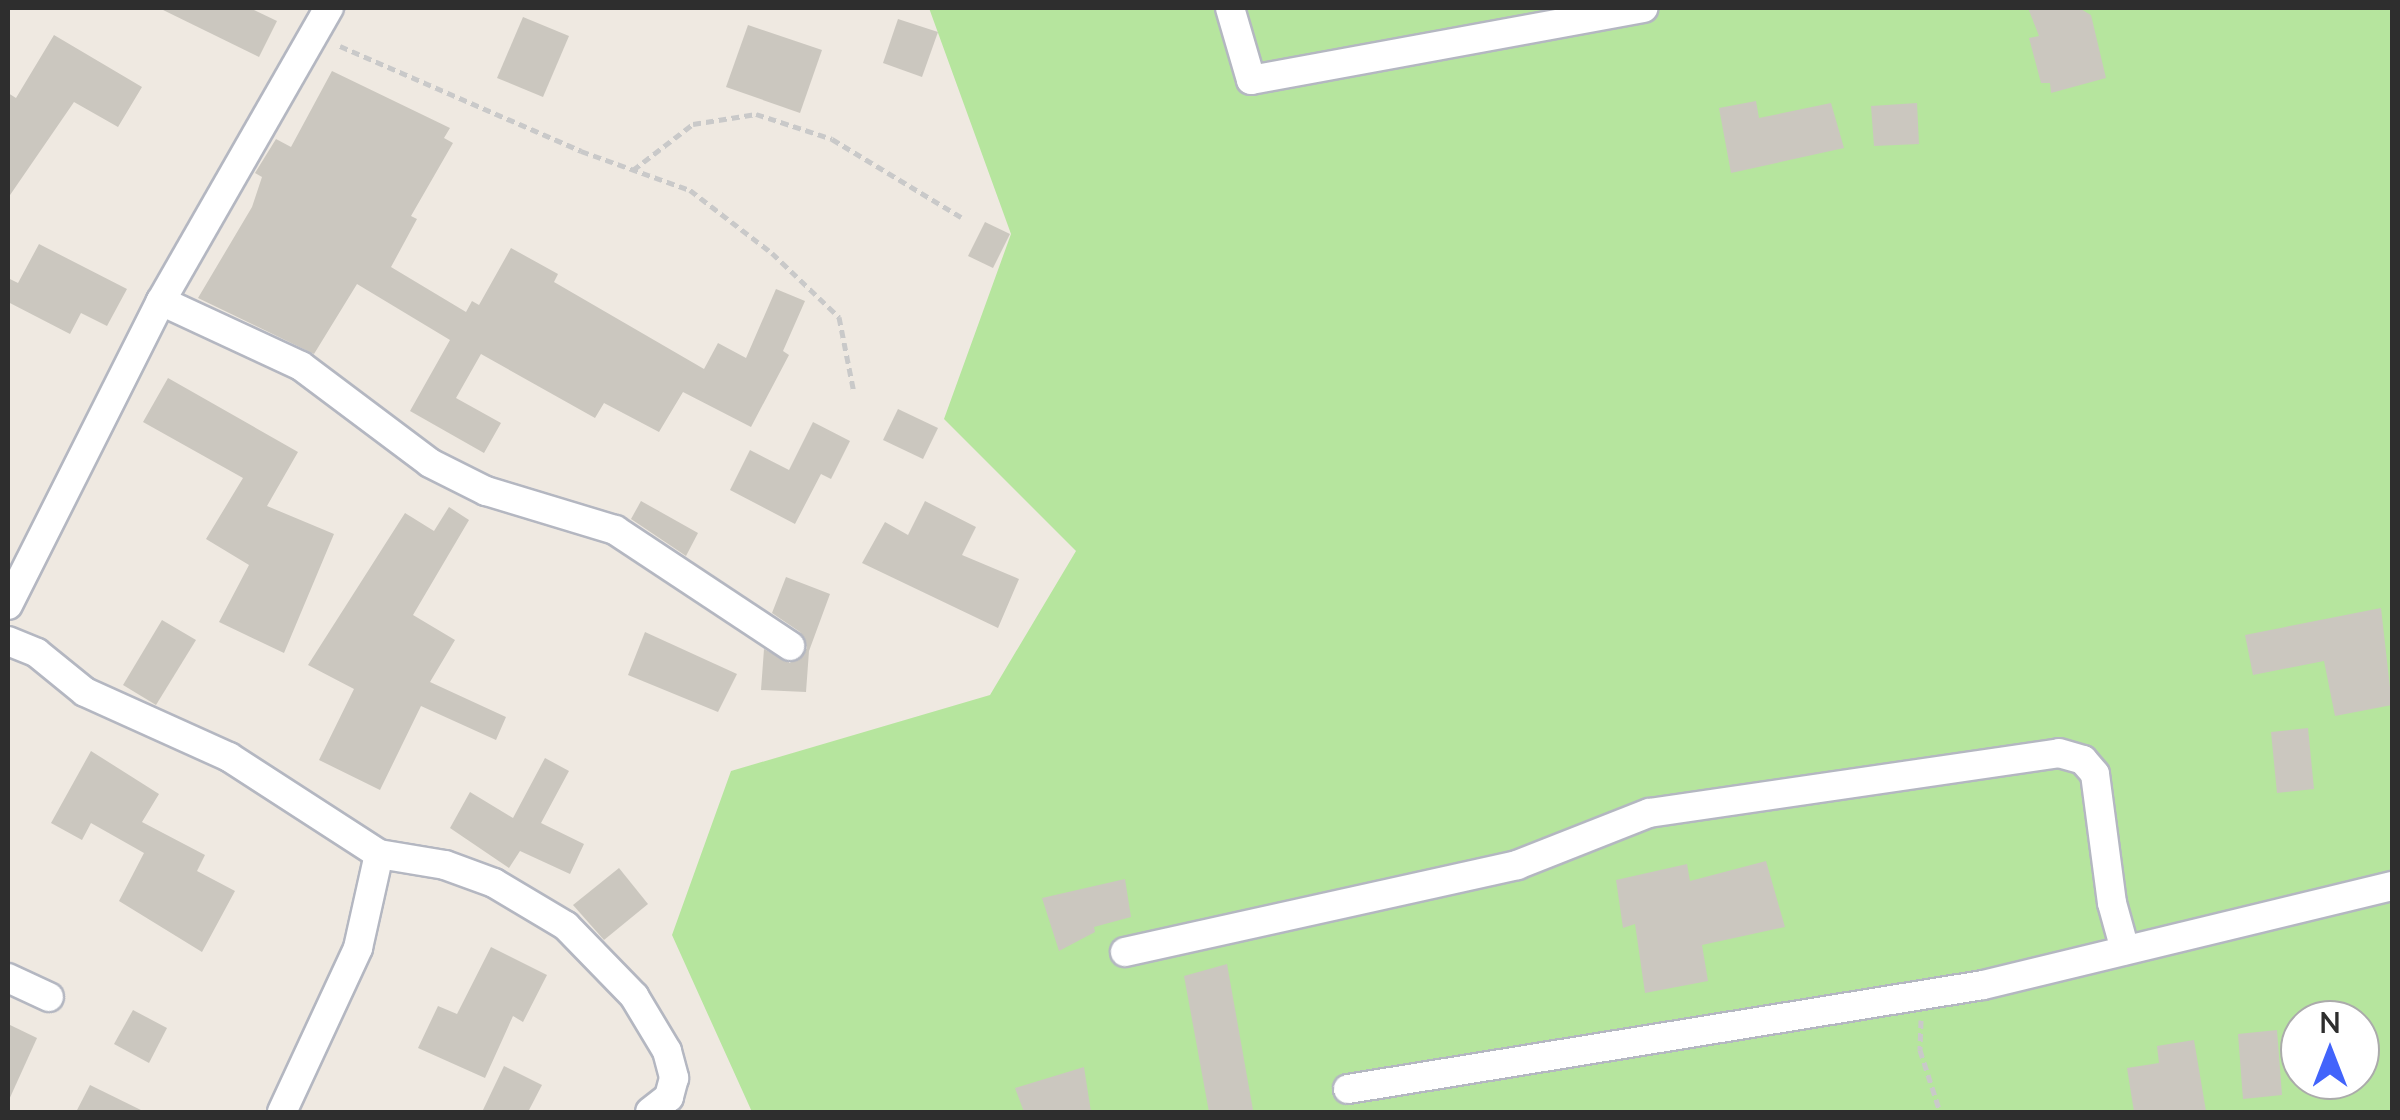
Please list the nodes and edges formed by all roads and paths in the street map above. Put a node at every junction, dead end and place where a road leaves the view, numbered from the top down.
1 (329, 8) edge
2 (1230, 8) edge
3 (1642, 8) edge
4 (314, 35) junction
5 (633, 170) junction
6 (961, 216) dead end
7 (162, 302) junction
8 (854, 392) dead end
9 (8, 605) edge
10 (8, 642) edge
11 (790, 646) dead end
12 (379, 854) junction
13 (2392, 886) edge
14 (2125, 950) junction
15 (1125, 952) dead end
16 (8, 978) edge
17 (50, 997) dead end
18 (1921, 997) junction
19 (1348, 1089) dead end
20 (282, 1112) edge
21 (650, 1112) edge
22 (1940, 1112) edge

1 - 4 street
2 - 3 street
4 - 5 path
4 - 7 street
5 - 6 path
5 - 8 path
7 - 9 street
7 - 11 street
10 - 12 street
12 - 20 street
12 - 21 street
13 - 14 street
14 - 15 street
14 - 18 street
16 - 17 street
18 - 19 street
18 - 22 path

